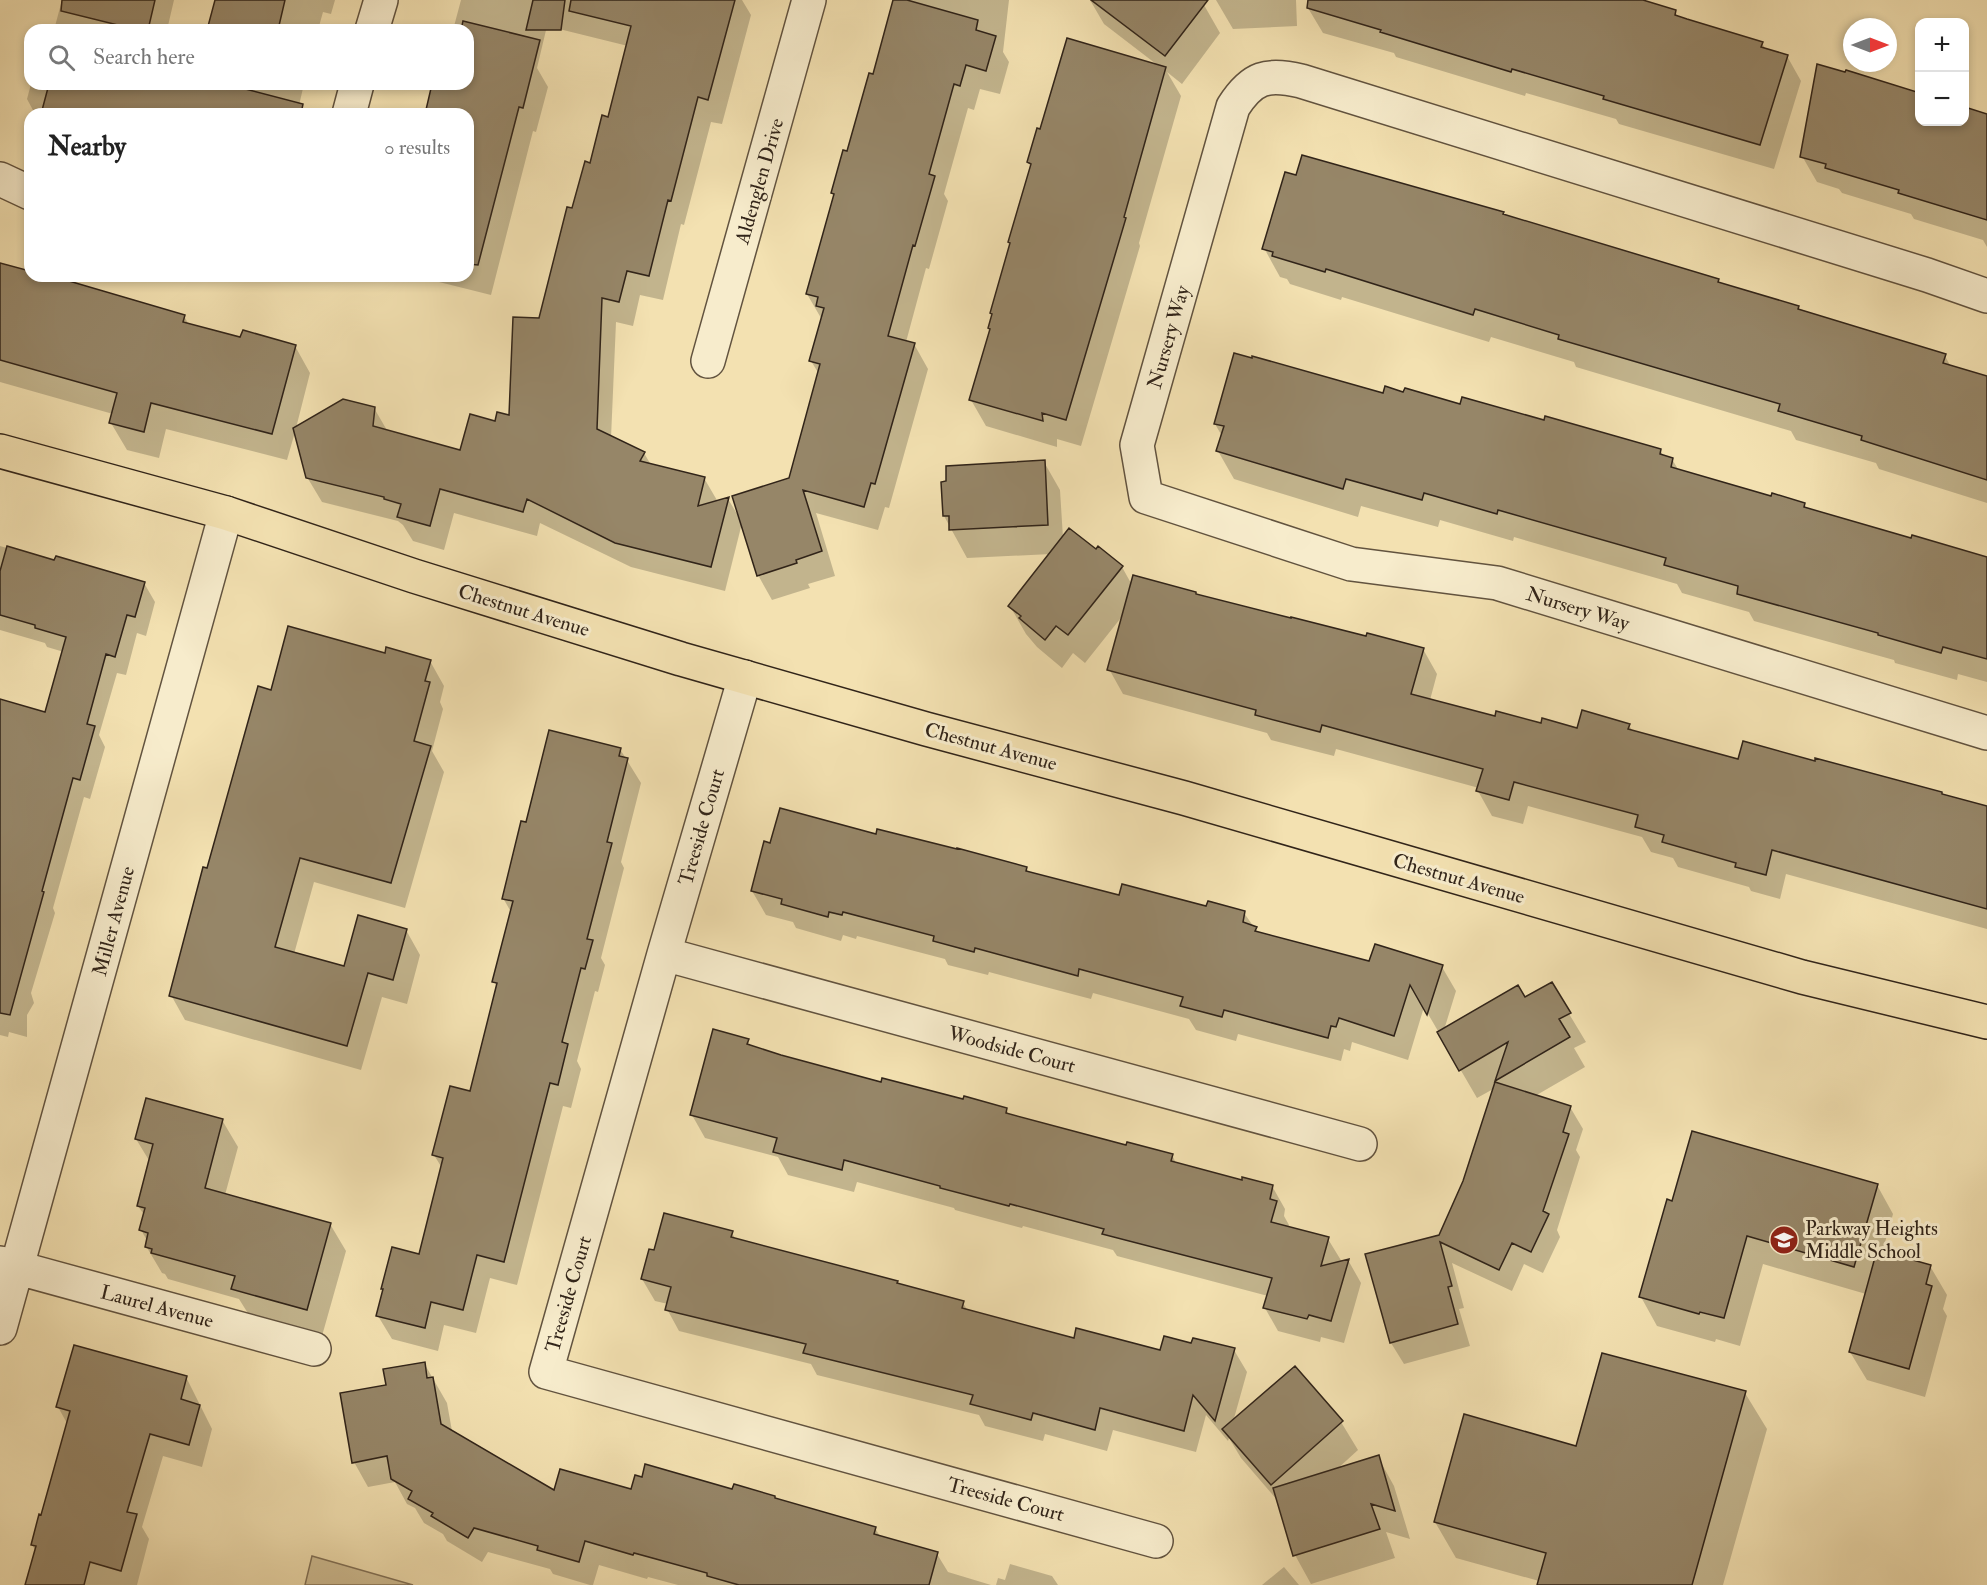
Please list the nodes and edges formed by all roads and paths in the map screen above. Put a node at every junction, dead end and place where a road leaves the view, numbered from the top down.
1 (381, 0) edge
2 (809, 0) edge
3 (374, 24) edge
4 (355, 90) edge
5 (351, 108) edge
6 (0, 179) edge
7 (24, 190) edge
8 (1987, 296) edge
9 (708, 361) dead end
10 (0, 451) edge
11 (226, 513) junction
12 (745, 677) junction
13 (1987, 734) edge
14 (664, 954) junction
15 (1987, 1022) edge
16 (1360, 1144) dead end
17 (9, 1265) edge
18 (0, 1328) edge
19 (315, 1349) dead end
20 (1156, 1541) dead end

1 - 3 street
2 - 9 street, Aldenglen Drive
4 - 5 street
6 - 7 street
8 - 13 street, Nursery Way
10 - 11 main road, Chestnut Avenue
11 - 12 main road, Chestnut Avenue
11 - 17 street, Miller Avenue
12 - 14 street, Treeside Court
12 - 15 main road, Chestnut Avenue
14 - 16 street, Woodside Court
14 - 20 street, Treeside Court
17 - 18 street, Miller Avenue
17 - 19 street, Laurel Avenue

